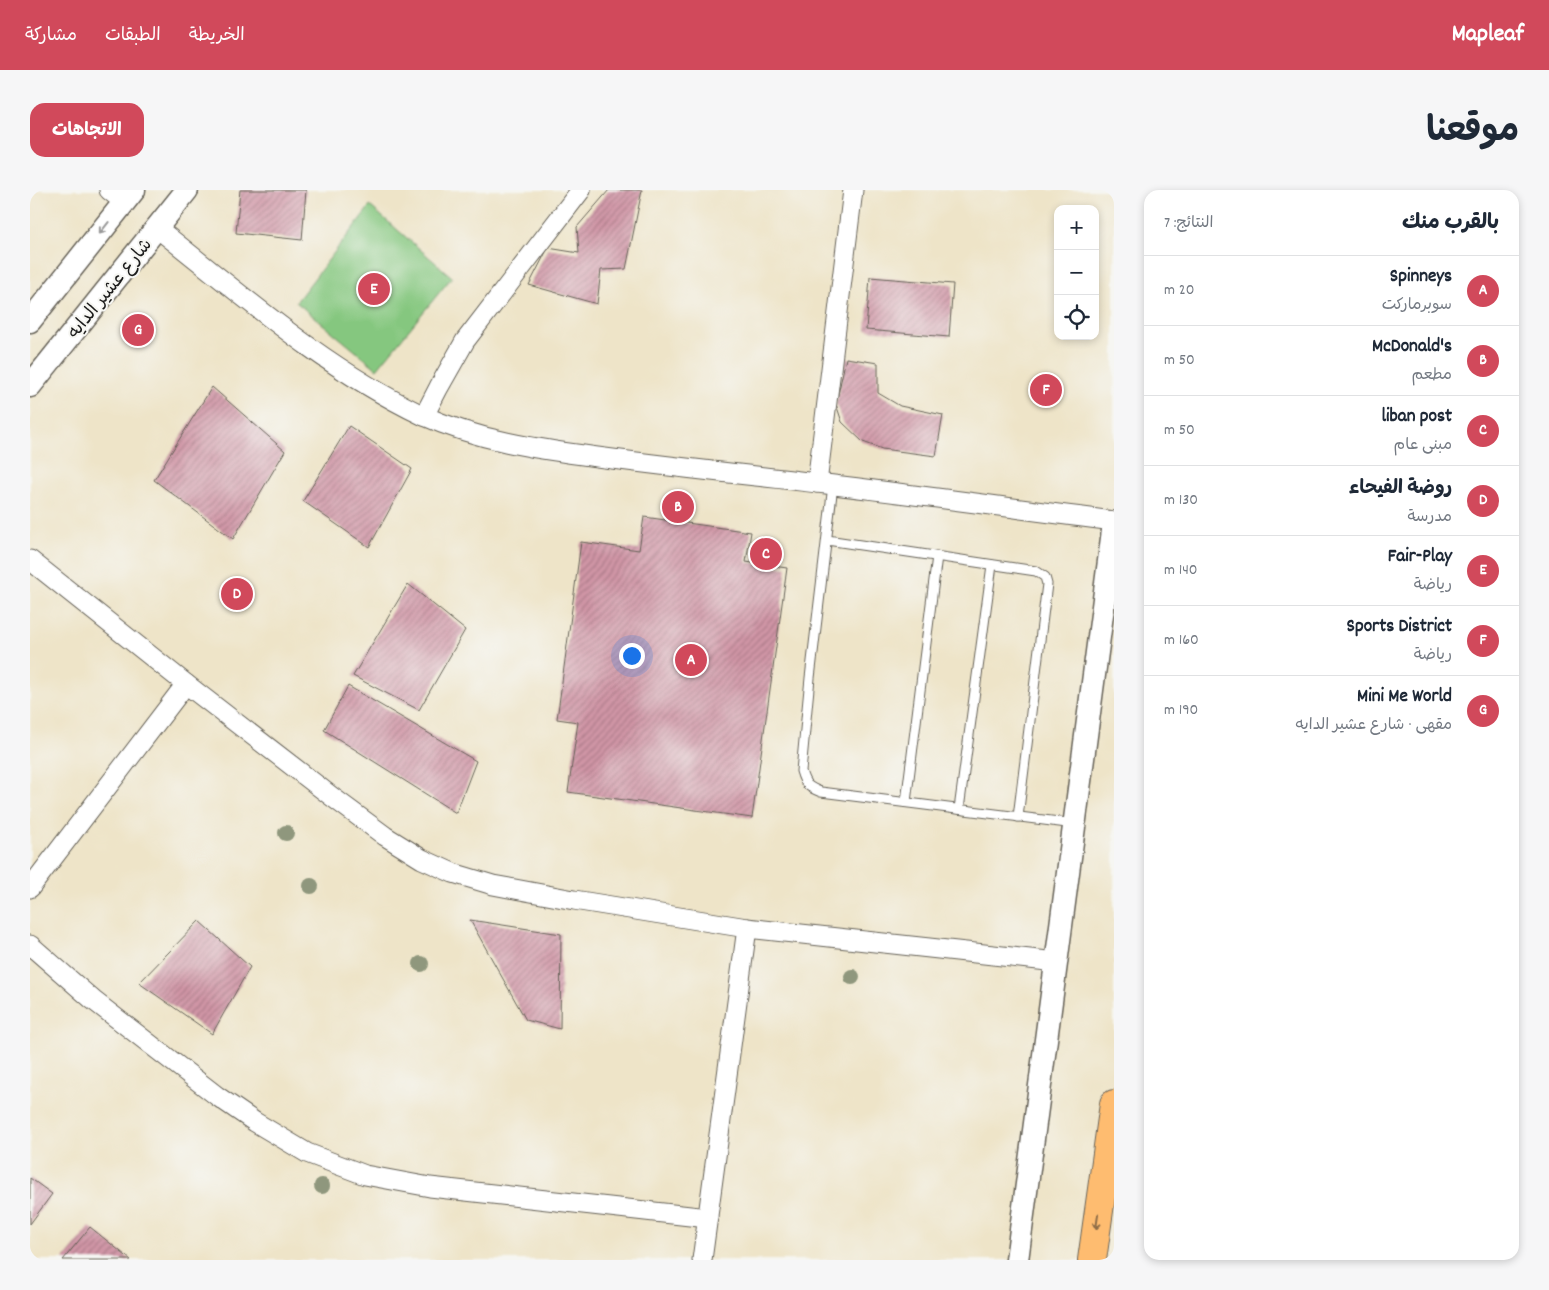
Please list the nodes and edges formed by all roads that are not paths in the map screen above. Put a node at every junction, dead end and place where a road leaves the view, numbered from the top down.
1 (187, 190) edge
2 (581, 190) edge
3 (853, 190) edge
4 (122, 194) edge
5 (157, 228) junction
6 (30, 321) edge
7 (30, 386) edge
8 (424, 416) junction
9 (825, 484) junction
10 (1114, 522) edge
11 (827, 540) junction
12 (937, 556) junction
13 (30, 560) edge
14 (992, 564) junction
15 (186, 684) junction
16 (906, 802) junction
17 (959, 809) junction
18 (1018, 817) junction
19 (1075, 824) junction
20 (30, 888) edge
21 (747, 928) junction
22 (30, 945) edge
23 (1057, 962) junction
24 (1114, 1104) edge
25 (708, 1218) junction
26 (702, 1260) edge
27 (1017, 1260) edge
28 (1092, 1260) edge

1 - 5 street, شارع عشير الدايه
2 - 8 street
3 - 9 street
4 -> 6 street
5 - 7 street, شارع عشير الدايه
5 - 8 street
8 - 9 street
9 - 10 street
9 - 11 lane
10 - 19 street
11 - 12 lane
11 - 16 lane
12 - 14 lane
12 - 16 lane
13 - 15 street
14 - 17 lane
14 - 18 lane
15 - 20 street
15 - 21 street
16 - 17 lane
17 - 18 lane
18 - 19 lane
19 - 23 street
21 - 23 street
21 - 25 street
22 - 25 street
23 - 27 street
24 -> 28 highway
25 - 26 street

